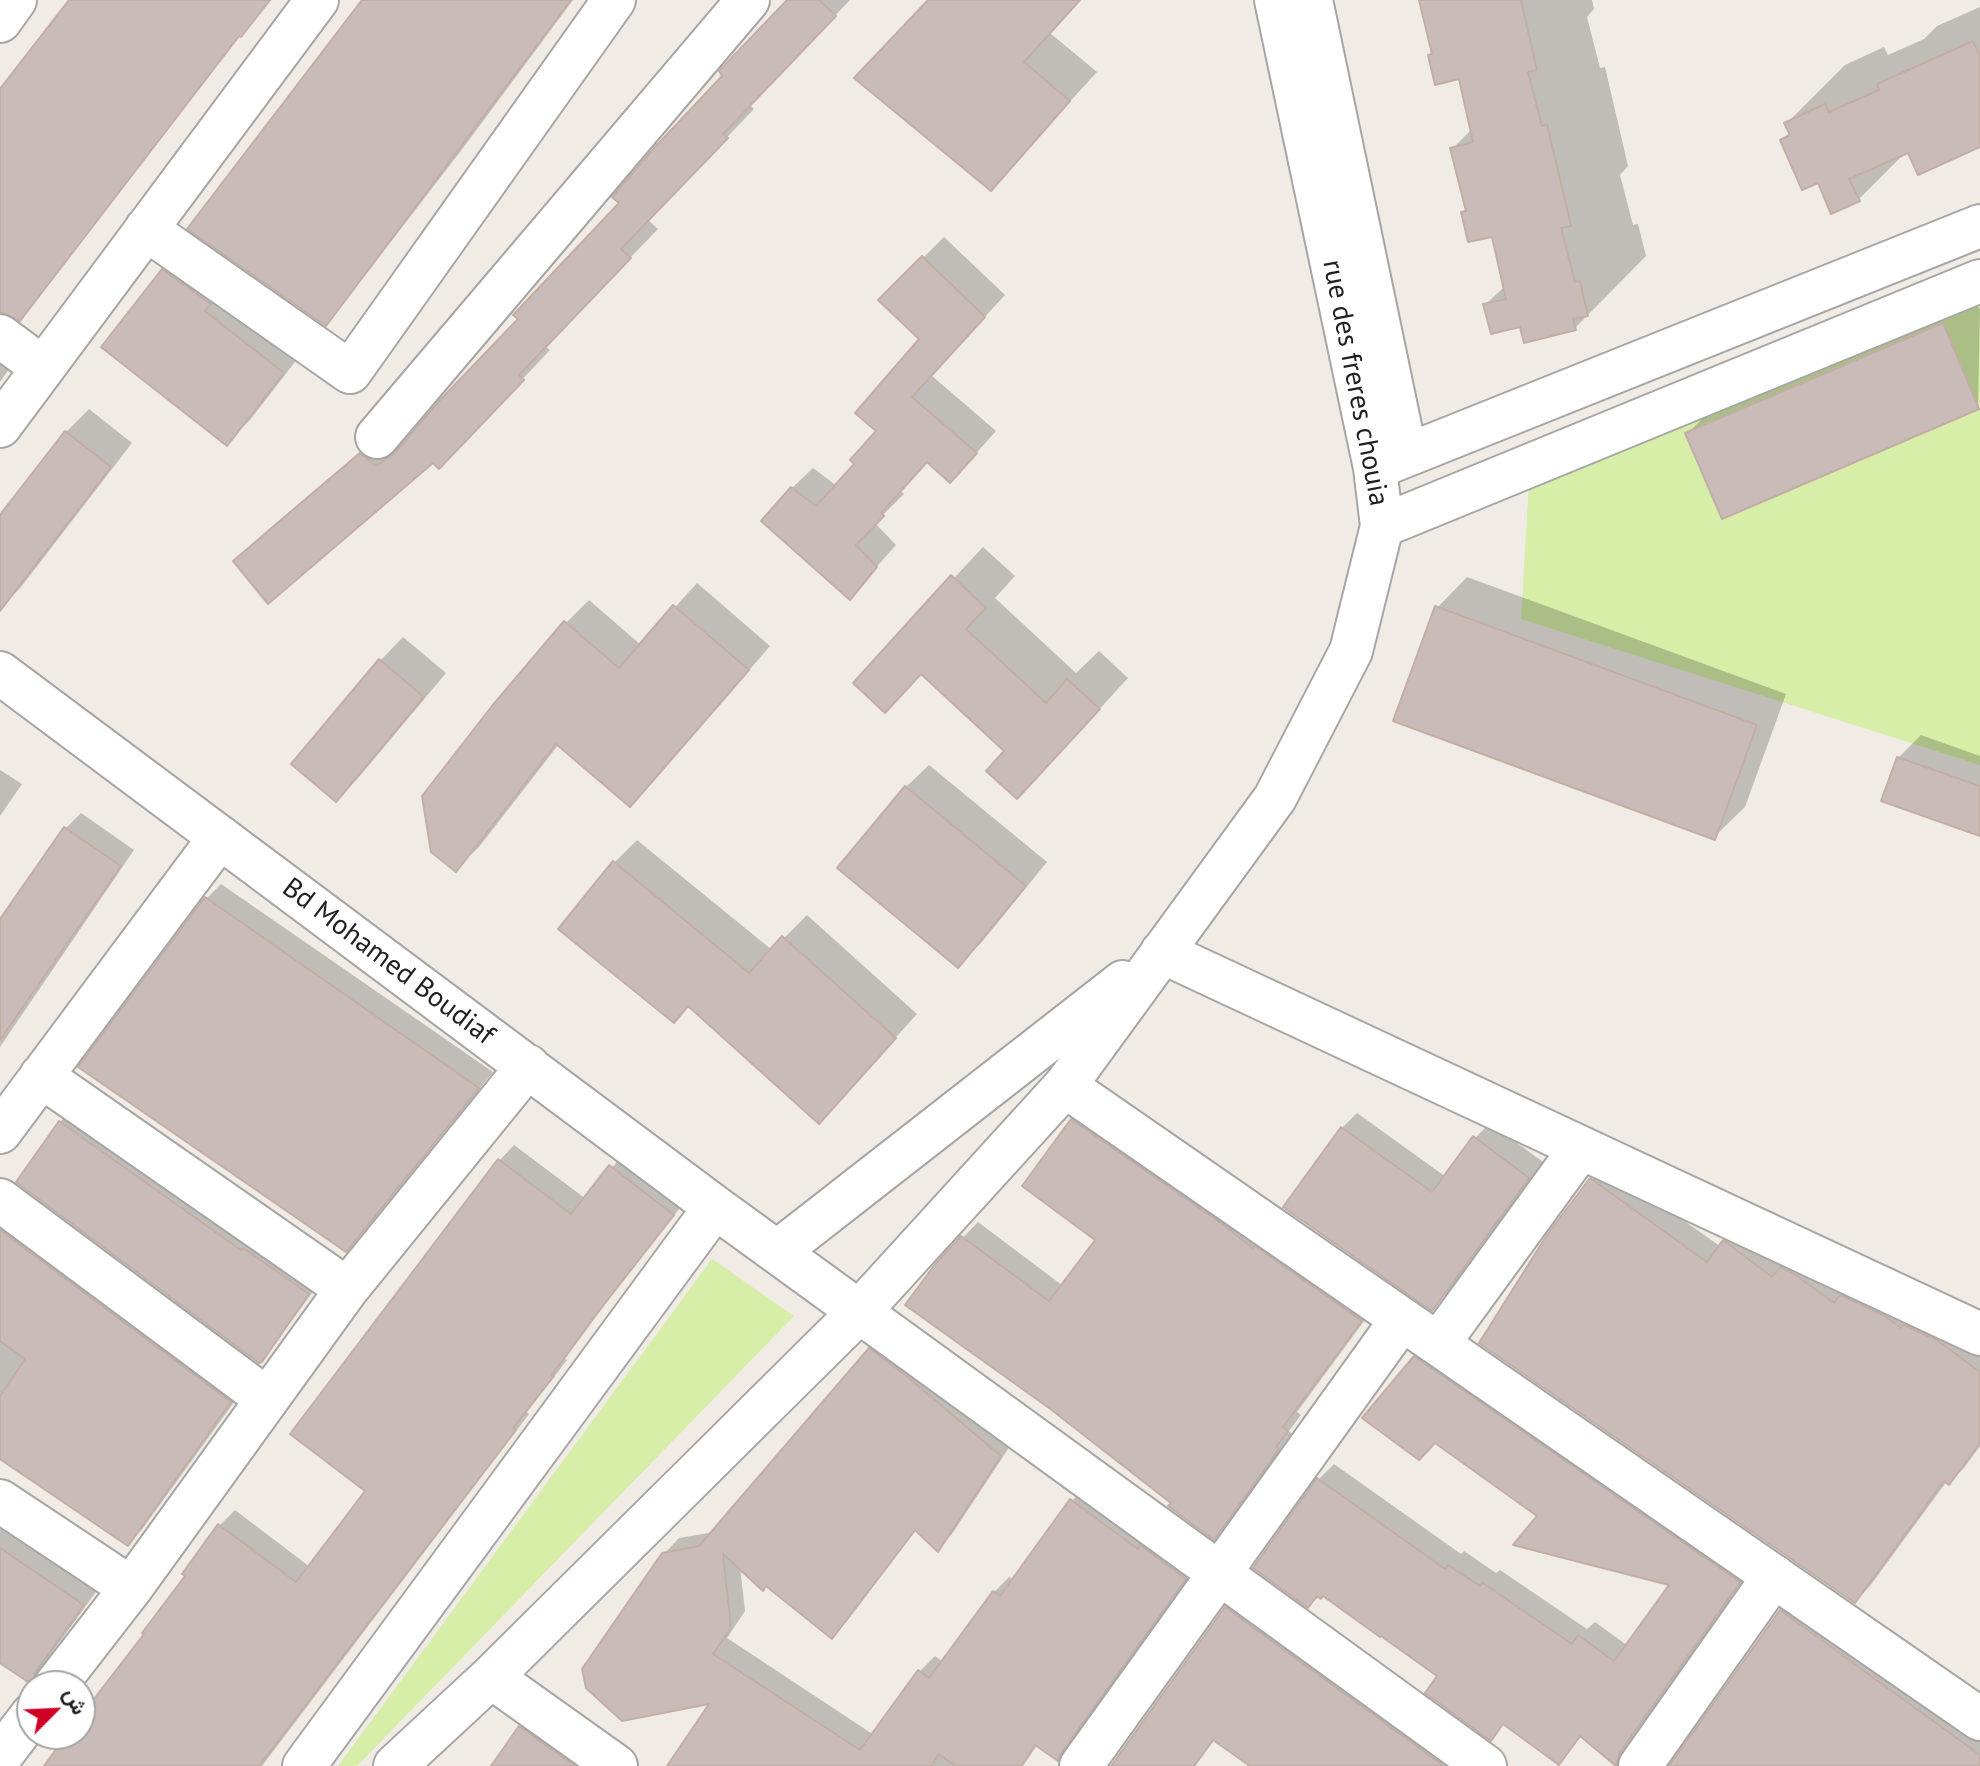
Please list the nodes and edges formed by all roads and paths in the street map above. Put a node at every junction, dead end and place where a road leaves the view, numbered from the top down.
1 (15, 0) edge
2 (317, 0) edge
3 (614, 0) edge
4 (748, 0) edge
5 (1276, 0) edge
6 (1311, 0) edge
7 (0, 21) edge
8 (1980, 226) edge
9 (146, 229) junction
10 (1980, 281) edge
11 (0, 336) edge
12 (43, 368) junction
13 (0, 426) edge
14 (377, 437) dead end
15 (1390, 462) junction
16 (1382, 526) junction
17 (0, 673) edge
18 (220, 837) junction
19 (1162, 952) junction
20 (528, 1066) junction
21 (41, 1076) junction
22 (1065, 1086) junction
23 (0, 1132) edge
24 (1580, 1149) junction
25 (0, 1200) edge
26 (715, 1207) junction
27 (777, 1252) junction
28 (347, 1289) junction
29 (859, 1312) junction
30 (1402, 1319) junction
31 (1980, 1334) edge
32 (1438, 1344) junction
33 (267, 1399) junction
34 (0, 1501) edge
35 (1219, 1573) junction
36 (1774, 1576) junction
37 (131, 1588) junction
38 (67, 1670) edge
39 (491, 1677) junction
40 (1980, 1719) edge
41 (16, 1736) edge
42 (0, 1757) edge
43 (304, 1766) edge
44 (395, 1766) edge
45 (616, 1766) edge
46 (1081, 1766) edge
47 (1485, 1766) edge
48 (1640, 1766) edge

1 - 7 street
2 - 9 street
3 - 9 street
4 - 14 street
5 - 15 street, rue des freres chouia
6 - 15 street
8 - 15 street
9 - 12 street
10 - 16 street
11 - 12 street
12 - 13 street
15 - 16 street, rue des freres chouia
16 - 19 street, rue des freres chouia
17 - 18 street, Bd Mohamed Boudiaf
18 - 20 street, Bd Mohamed Boudiaf
18 - 21 street
19 - 22 street, rue des freres chouia
19 - 24 street
19 - 27 street
20 - 26 street, Bd Mohamed Boudiaf
20 - 28 street
21 - 23 street
21 - 28 street
22 - 29 street, rue des freres chouia
22 - 30 street
24 - 31 street
24 - 32 street
25 - 33 street
26 - 27 street, Bd Mohamed Boudiaf
26 - 43 street
27 - 29 street, Bd Mohamed Boudiaf
28 - 33 street
29 - 35 street, Bd Mohamed Boudiaf
29 - 39 street, rue des freres chouia
30 - 32 street
30 - 35 street
32 - 36 street
33 - 37 street
34 - 37 street
35 - 46 street
35 - 47 street, Bd Mohamed Boudiaf
36 - 40 street
36 - 48 street
37 - 38 street
39 - 44 street, rue des freres chouia
39 - 45 street
41 - 42 street

